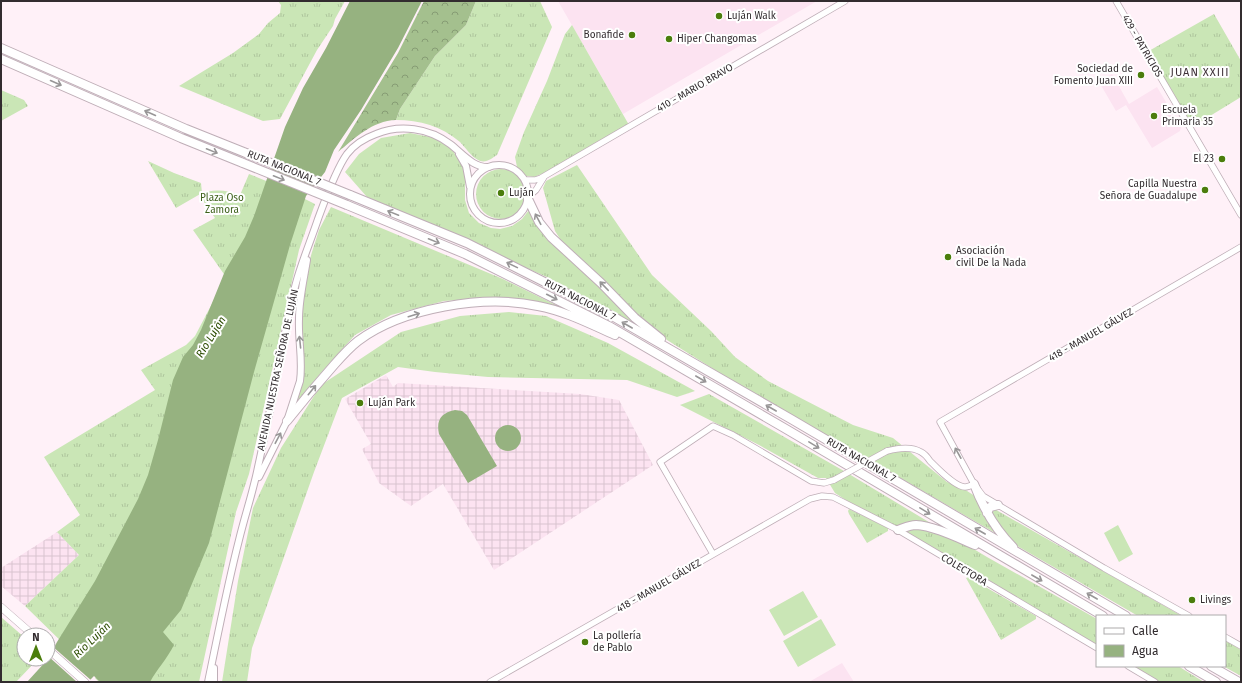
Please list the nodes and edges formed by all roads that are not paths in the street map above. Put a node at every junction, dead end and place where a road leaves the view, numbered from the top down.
1 (846, 1) edge
2 (1116, 1) edge
3 (1, 48) edge
4 (1, 59) edge
5 (454, 148) junction
6 (489, 167) junction
7 (546, 175) junction
8 (524, 180) junction
9 (470, 190) junction
10 (528, 198) junction
11 (1241, 215) edge
12 (310, 242) junction
13 (1241, 247) edge
14 (668, 360) junction
15 (698, 365) junction
16 (287, 421) junction
17 (974, 484) junction
18 (829, 496) joint
19 (250, 499) junction
20 (998, 505) junction
21 (987, 513) junction
22 (898, 530) junction
23 (713, 554) junction
24 (1028, 559) junction
25 (1007, 560) junction
26 (1, 607) edge
27 (1101, 615) edge
28 (1124, 615) edge
29 (1187, 615) edge
30 (24, 627) edge
31 (1226, 638) edge
32 (1241, 646) edge
33 (216, 647) junction
34 (1096, 647) edge
35 (56, 656) edge
36 (1130, 667) edge
37 (1191, 667) edge
38 (1213, 667) edge
39 (85, 682) edge
40 (208, 682) edge
41 (214, 682) edge
42 (490, 682) edge
43 (1155, 682) edge
44 (1216, 682) edge
45 (1238, 682) edge

1 - 7 street, 410 - MARIO BRAVO
2 - 11 street, 429 - PATRICIOS
15 -> 3 highway, RUTA NACIONAL 7, bridge
4 -> 14 highway, RUTA NACIONAL 7, bridge
5 - 6 main road, AVENIDA NUESTRA SEÑORA DE LUJÁN
5 - 9 main road, AVENIDA NUESTRA SEÑORA DE LUJÁN
5 - 12 main road, AVENIDA NUESTRA SEÑORA DE LUJÁN
6 - 8 main road
6 - 9 main road
7 - 8 street, 410 - MARIO BRAVO
7 - 10 street, 410 - MARIO BRAVO
8 - 10 main road
9 - 10 main road
15 -> 10 highway
16 -> 12 main road, AVENIDA NUESTRA SEÑORA DE LUJÁN
12 - 19 main road, AVENIDA NUESTRA SEÑORA DE LUJÁN
17 -> 13 street, 418 - MANUEL GÁLVEZ
16 -> 14 highway
14 -> 25 highway, RUTA NACIONAL 7
24 -> 15 highway, RUTA NACIONAL 7
19 -> 16 main road, AVENIDA NUESTRA SEÑORA DE LUJÁN
17 - 20 street
17 - 21 highway
17 - 23 street, bridge
18 - 22 street, COLECTORA
18 - 23 street, 418 - MANUEL GÁLVEZ
19 - 33 main road, AVENIDA NUESTRA SEÑORA DE LUJÁN
20 - 21 highway
20 - 29 street
21 - 24 highway
22 - 25 highway
22 - 34 street, COLECTORA
23 - 42 street, 418 - MANUEL GÁLVEZ
28 -> 24 highway, RUTA NACIONAL 7
25 -> 27 highway, RUTA NACIONAL 7
26 - 30 main road
31 - 32 street
33 - 40 main road, AVENIDA NUESTRA SEÑORA DE LUJÁN
33 - 41 main road
35 - 39 main road
36 - 43 street
37 - 44 highway
38 - 45 highway

